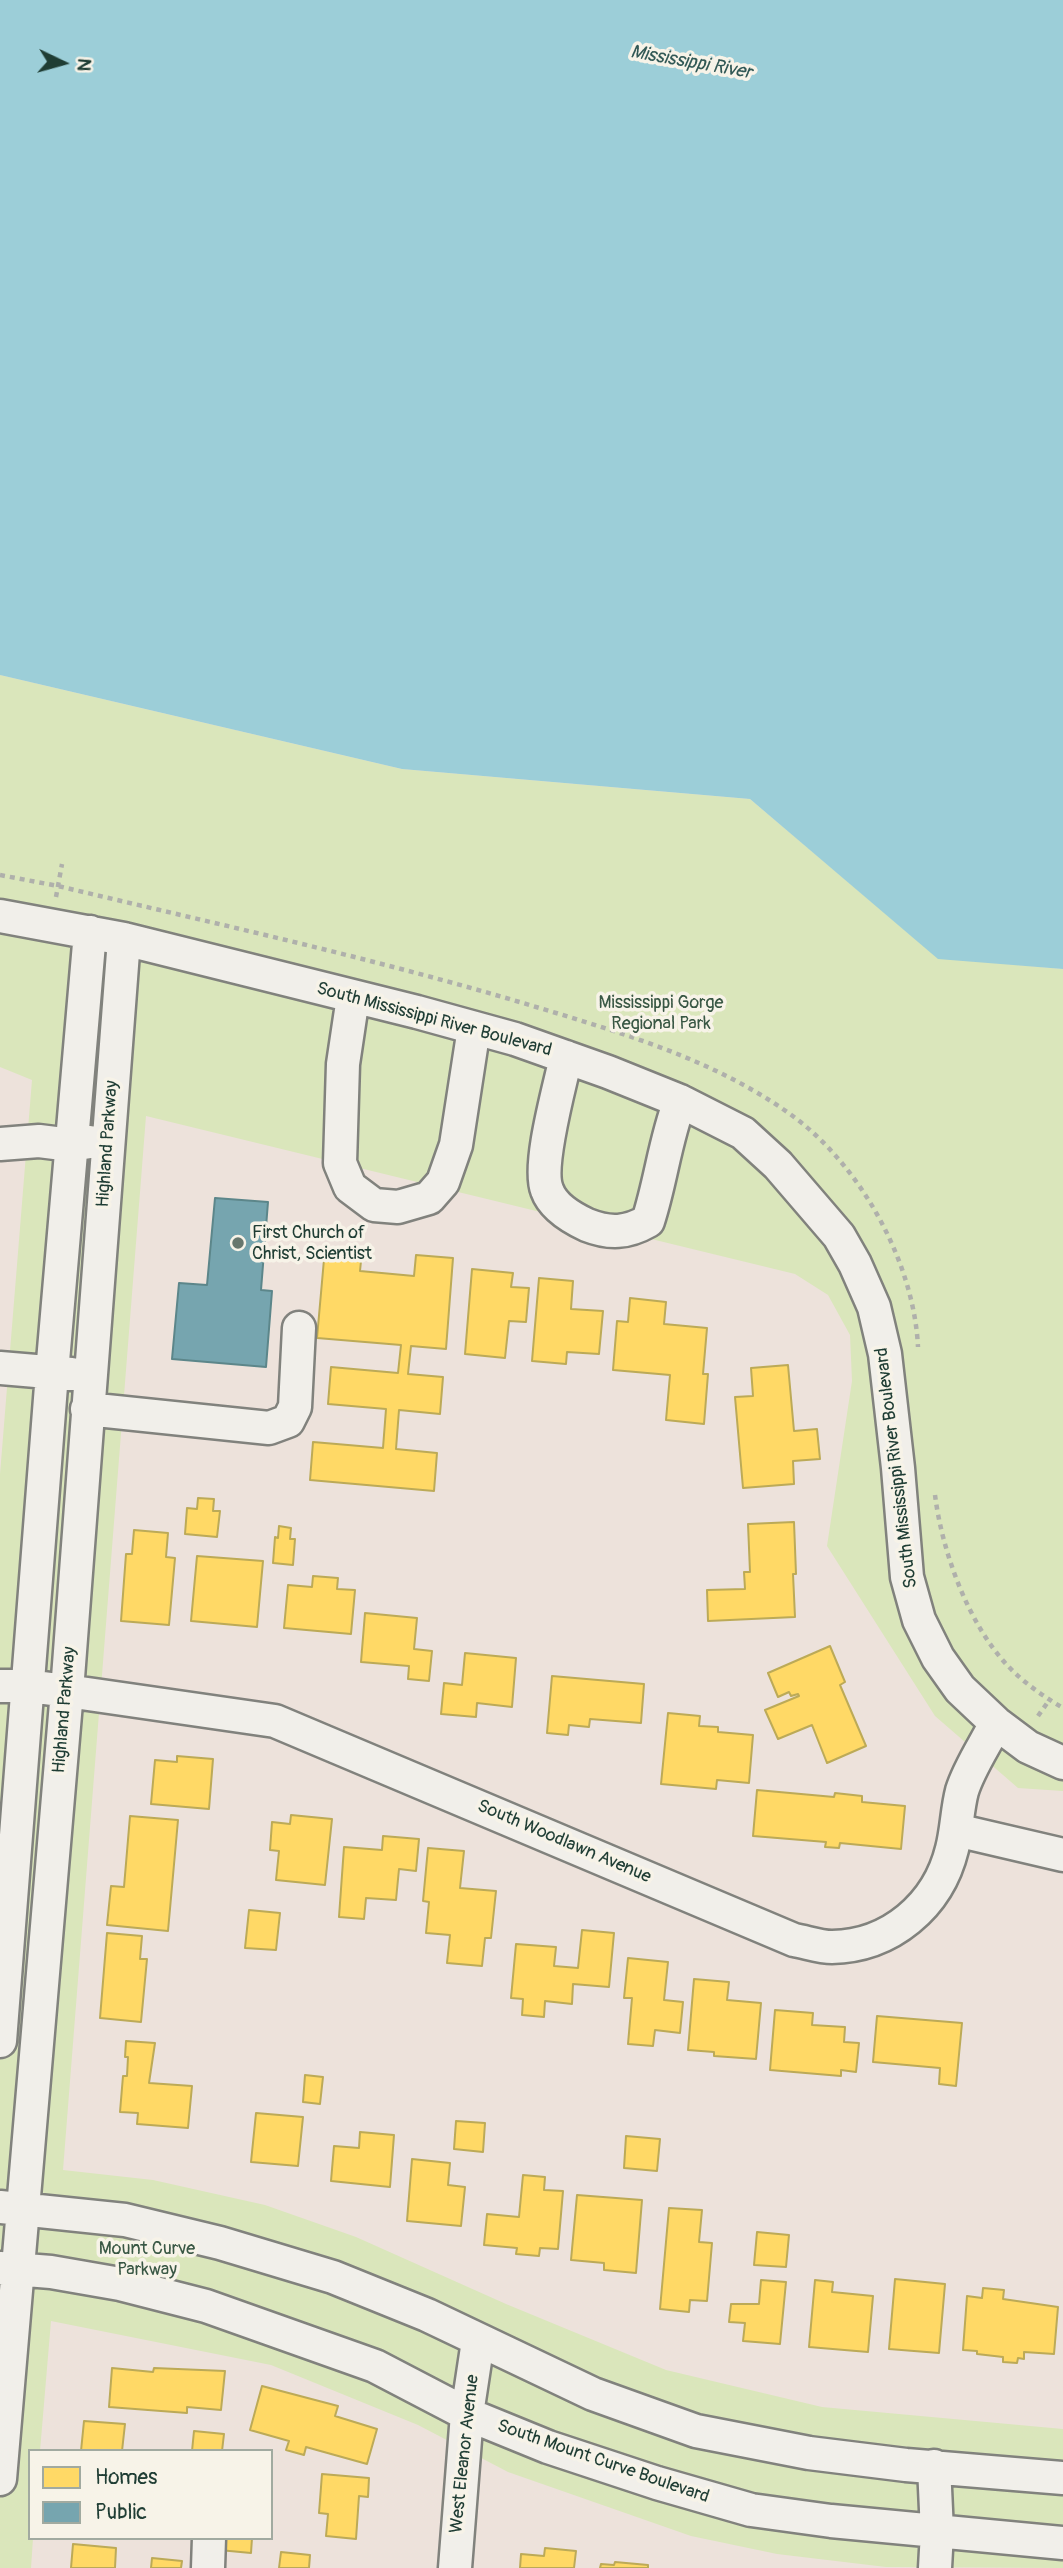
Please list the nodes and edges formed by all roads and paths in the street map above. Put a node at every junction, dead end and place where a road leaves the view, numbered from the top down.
1 (62, 864) dead end
2 (0, 875) edge
3 (0, 916) edge
4 (90, 932) junction
5 (124, 939) junction
6 (353, 997) junction
7 (474, 1028) junction
8 (566, 1057) junction
9 (680, 1101) junction
10 (108, 1139) junction
11 (0, 1144) edge
12 (71, 1144) junction
13 (917, 1317) dead end
14 (299, 1328) dead end
15 (919, 1353) dead end
16 (0, 1368) edge
17 (52, 1373) junction
18 (90, 1376) junction
19 (87, 1409) junction
20 (934, 1486) dead end
21 (14, 1686) edge
22 (67, 1691) junction
23 (1063, 1708) edge
24 (996, 1723) junction
25 (1063, 1763) edge
26 (956, 1830) junction
27 (1063, 1855) edge
28 (4, 1932) edge
29 (0, 2041) edge
30 (11, 2208) edge
31 (8, 2268) edge
32 (478, 2341) junction
33 (467, 2414) junction
34 (934, 2466) junction
35 (1063, 2478) edge
36 (0, 2480) edge
37 (937, 2532) junction
38 (209, 2540) edge
39 (1063, 2543) edge
40 (208, 2568) edge
41 (455, 2568) edge
42 (935, 2568) edge

1 - 2 path
3 - 4 street, South Mississippi River Boulevard
4 - 5 street, South Mississippi River Boulevard
4 - 12 street, Highland Parkway
5 - 6 street, South Mississippi River Boulevard
5 - 10 street, Highland Parkway
6 - 7 street, South Mississippi River Boulevard
6 - 7 street
7 - 8 street, South Mississippi River Boulevard
8 - 9 street, South Mississippi River Boulevard
8 - 9 street
9 - 24 street, South Mississippi River Boulevard
10 - 12 street
10 - 18 street, Highland Parkway
11 - 12 street
12 - 17 street, Highland Parkway
13 - 15 path
14 - 19 street
16 - 17 street
17 - 18 street
17 - 21 street, Highland Parkway
18 - 19 street, Highland Parkway
19 - 22 street, Highland Parkway
20 - 23 path
21 - 22 street, South Woodlawn Avenue
21 - 28 street, Highland Parkway
22 - 26 street, South Woodlawn Avenue
22 - 30 street, Highland Parkway
24 - 25 street, South Mississippi River Boulevard
24 - 26 street, South Woodlawn Avenue
26 - 27 street
28 - 29 street, Highland Parkway
30 - 31 street, Highland Parkway
30 - 32 street
31 - 33 street, South Mount Curve Boulevard
31 - 36 street, Highland Parkway
32 - 33 street, West Eleanor Avenue
32 - 34 street
33 - 37 street, South Mount Curve Boulevard
33 - 41 street, West Eleanor Avenue
34 - 35 street
34 - 37 street
37 - 39 street, South Mount Curve Boulevard
37 - 42 street
38 - 40 street

